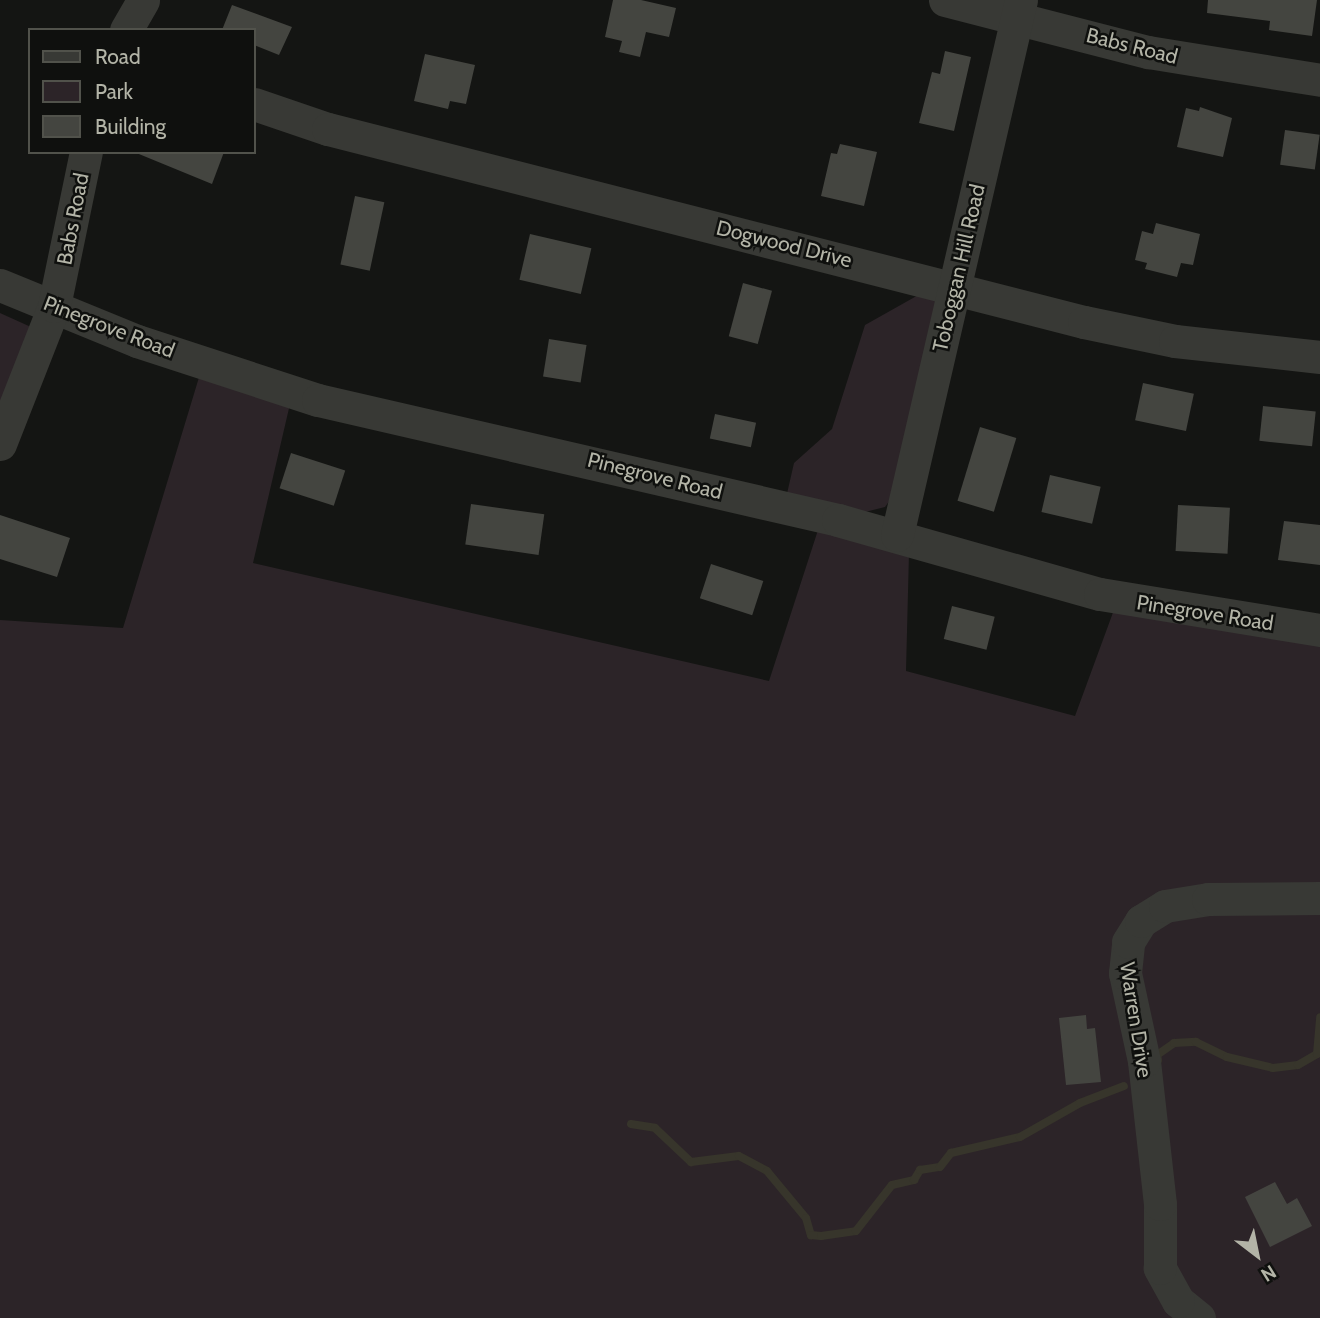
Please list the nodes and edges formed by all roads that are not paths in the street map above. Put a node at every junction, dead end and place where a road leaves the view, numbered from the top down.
1 (143, 0) edge
2 (945, 0) edge
3 (1019, 8) edge
4 (127, 28) edge
5 (1320, 80) edge
6 (256, 105) edge
7 (86, 154) edge
8 (0, 285) edge
9 (955, 287) junction
10 (54, 306) junction
11 (1320, 357) edge
12 (0, 444) edge
13 (897, 535) junction
14 (1320, 630) edge
15 (1320, 898) edge
16 (1189, 1310) edge

1 - 4 street
2 - 3 street, Babs Road
3 - 5 street, Babs Road
3 - 9 street, Toboggan Hill Road
6 - 9 street, Dogwood Drive
7 - 10 street, Babs Road
8 - 10 street, Pinegrove Road
9 - 11 street, Dogwood Drive
9 - 13 street, Toboggan Hill Road
10 - 12 street, Babs Road
10 - 13 street, Pinegrove Road
13 - 14 street, Pinegrove Road
15 - 16 street, Warren Drive

